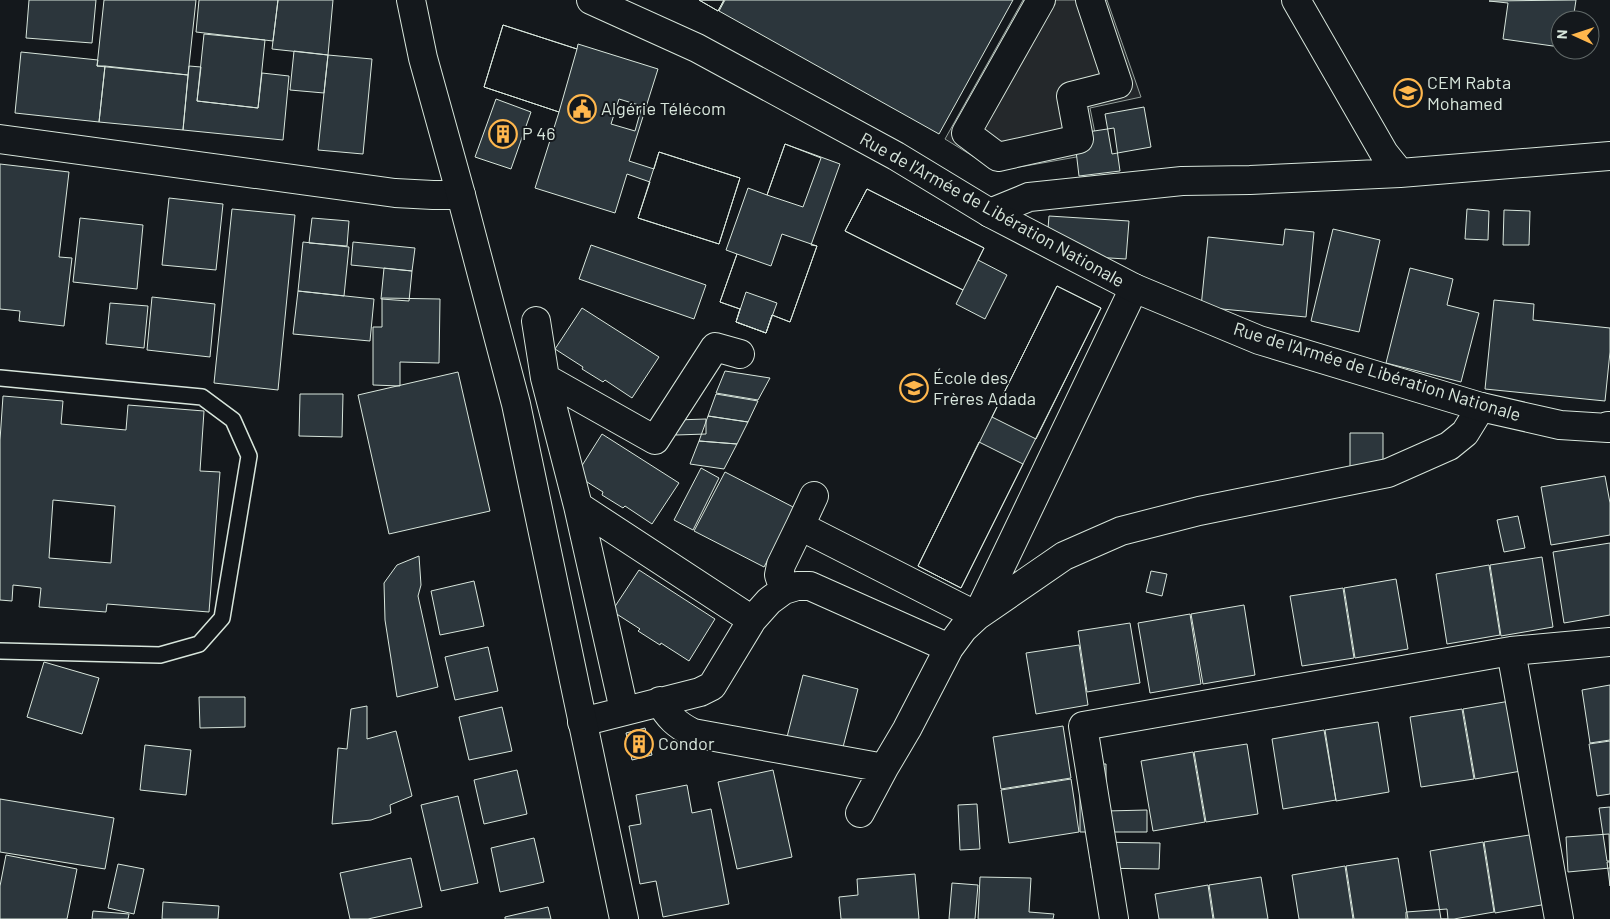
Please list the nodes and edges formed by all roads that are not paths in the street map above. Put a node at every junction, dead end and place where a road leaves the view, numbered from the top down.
1 (411, 0) edge
2 (591, 0) edge
3 (1041, 0) edge
4 (1090, 0) edge
5 (1296, 0) edge
6 (0, 139) edge
7 (1610, 156) edge
8 (1400, 173) junction
9 (461, 195) junction
10 (990, 213) junction
11 (1134, 288) junction
12 (536, 321) dead end
13 (740, 354) dead end
14 (0, 378) edge
15 (545, 378) junction
16 (1481, 407) junction
17 (1609, 430) edge
18 (814, 496) dead end
19 (578, 506) junction
20 (800, 526) junction
21 (784, 590) junction
22 (977, 616) junction
23 (752, 620) junction
24 (1610, 642) edge
25 (949, 648) junction
26 (0, 650) edge
27 (1511, 651) junction
28 (660, 701) junction
29 (624, 710) junction
30 (582, 722) junction
31 (884, 768) junction
32 (860, 813) dead end
33 (624, 919) edge
34 (1114, 919) edge
35 (1559, 919) edge

1 - 9 street
2 - 10 street, Rue de l'Armée de Libération Nationale
3 - 4 street
5 - 8 street
6 - 9 street
7 - 8 street
8 - 10 street
9 - 30 street
10 - 11 street, Rue de l'Armée de Libération Nationale
11 - 16 street, Rue de l'Armée de Libération Nationale
11 - 22 street
12 - 15 street
13 - 15 street
14 - 26 lane
15 - 19 street
16 - 17 street, Rue de l'Armée de Libération Nationale
16 - 22 street
18 - 20 street
19 - 23 street
19 - 29 street
20 - 21 street
20 - 22 street
21 - 23 street
21 - 25 street
22 - 25 street
23 - 28 street
24 - 27 street
25 - 31 street
27 - 34 street
27 - 35 street
28 - 29 street
28 - 31 street
29 - 30 street
30 - 33 street
31 - 32 street

